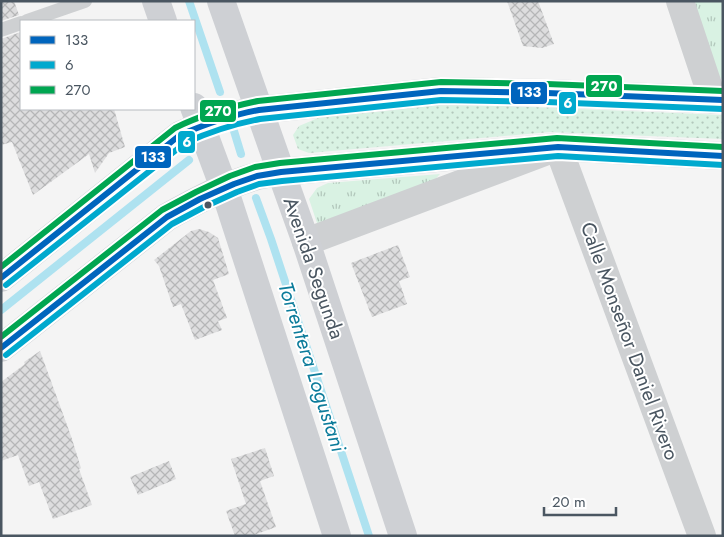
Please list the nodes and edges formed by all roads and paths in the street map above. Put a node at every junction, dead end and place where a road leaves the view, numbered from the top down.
1 (85, 1) edge
2 (156, 1) edge
3 (221, 1) edge
4 (680, 1) edge
5 (30, 20) edge
6 (163, 20) edge
7 (20, 23) edge
8 (1, 30) edge
9 (718, 100) edge
10 (259, 110) junction
11 (197, 116) edge
12 (558, 147) junction
13 (723, 156) edge
14 (280, 172) junction
15 (224, 188) junction
16 (306, 242) junction
17 (1, 278) edge
18 (1, 348) edge
19 (337, 536) edge
20 (403, 536) edge
21 (702, 536) edge

1 - 5 lane
2 - 6 main road
3 - 10 main road, Avenida Segunda
4 - 9 street
7 - 8 lane
9 - 10 main road
10 - 11 main road
10 - 14 main road, Avenida Segunda
11 - 15 main road
11 - 17 main road
12 - 13 main road
12 - 14 main road
12 - 16 street
12 - 21 street, Calle Monseñor Daniel Rivero
14 - 15 main road
14 - 16 main road, Avenida Segunda
15 - 18 main road
15 - 19 main road
16 - 20 main road, Avenida Segunda

